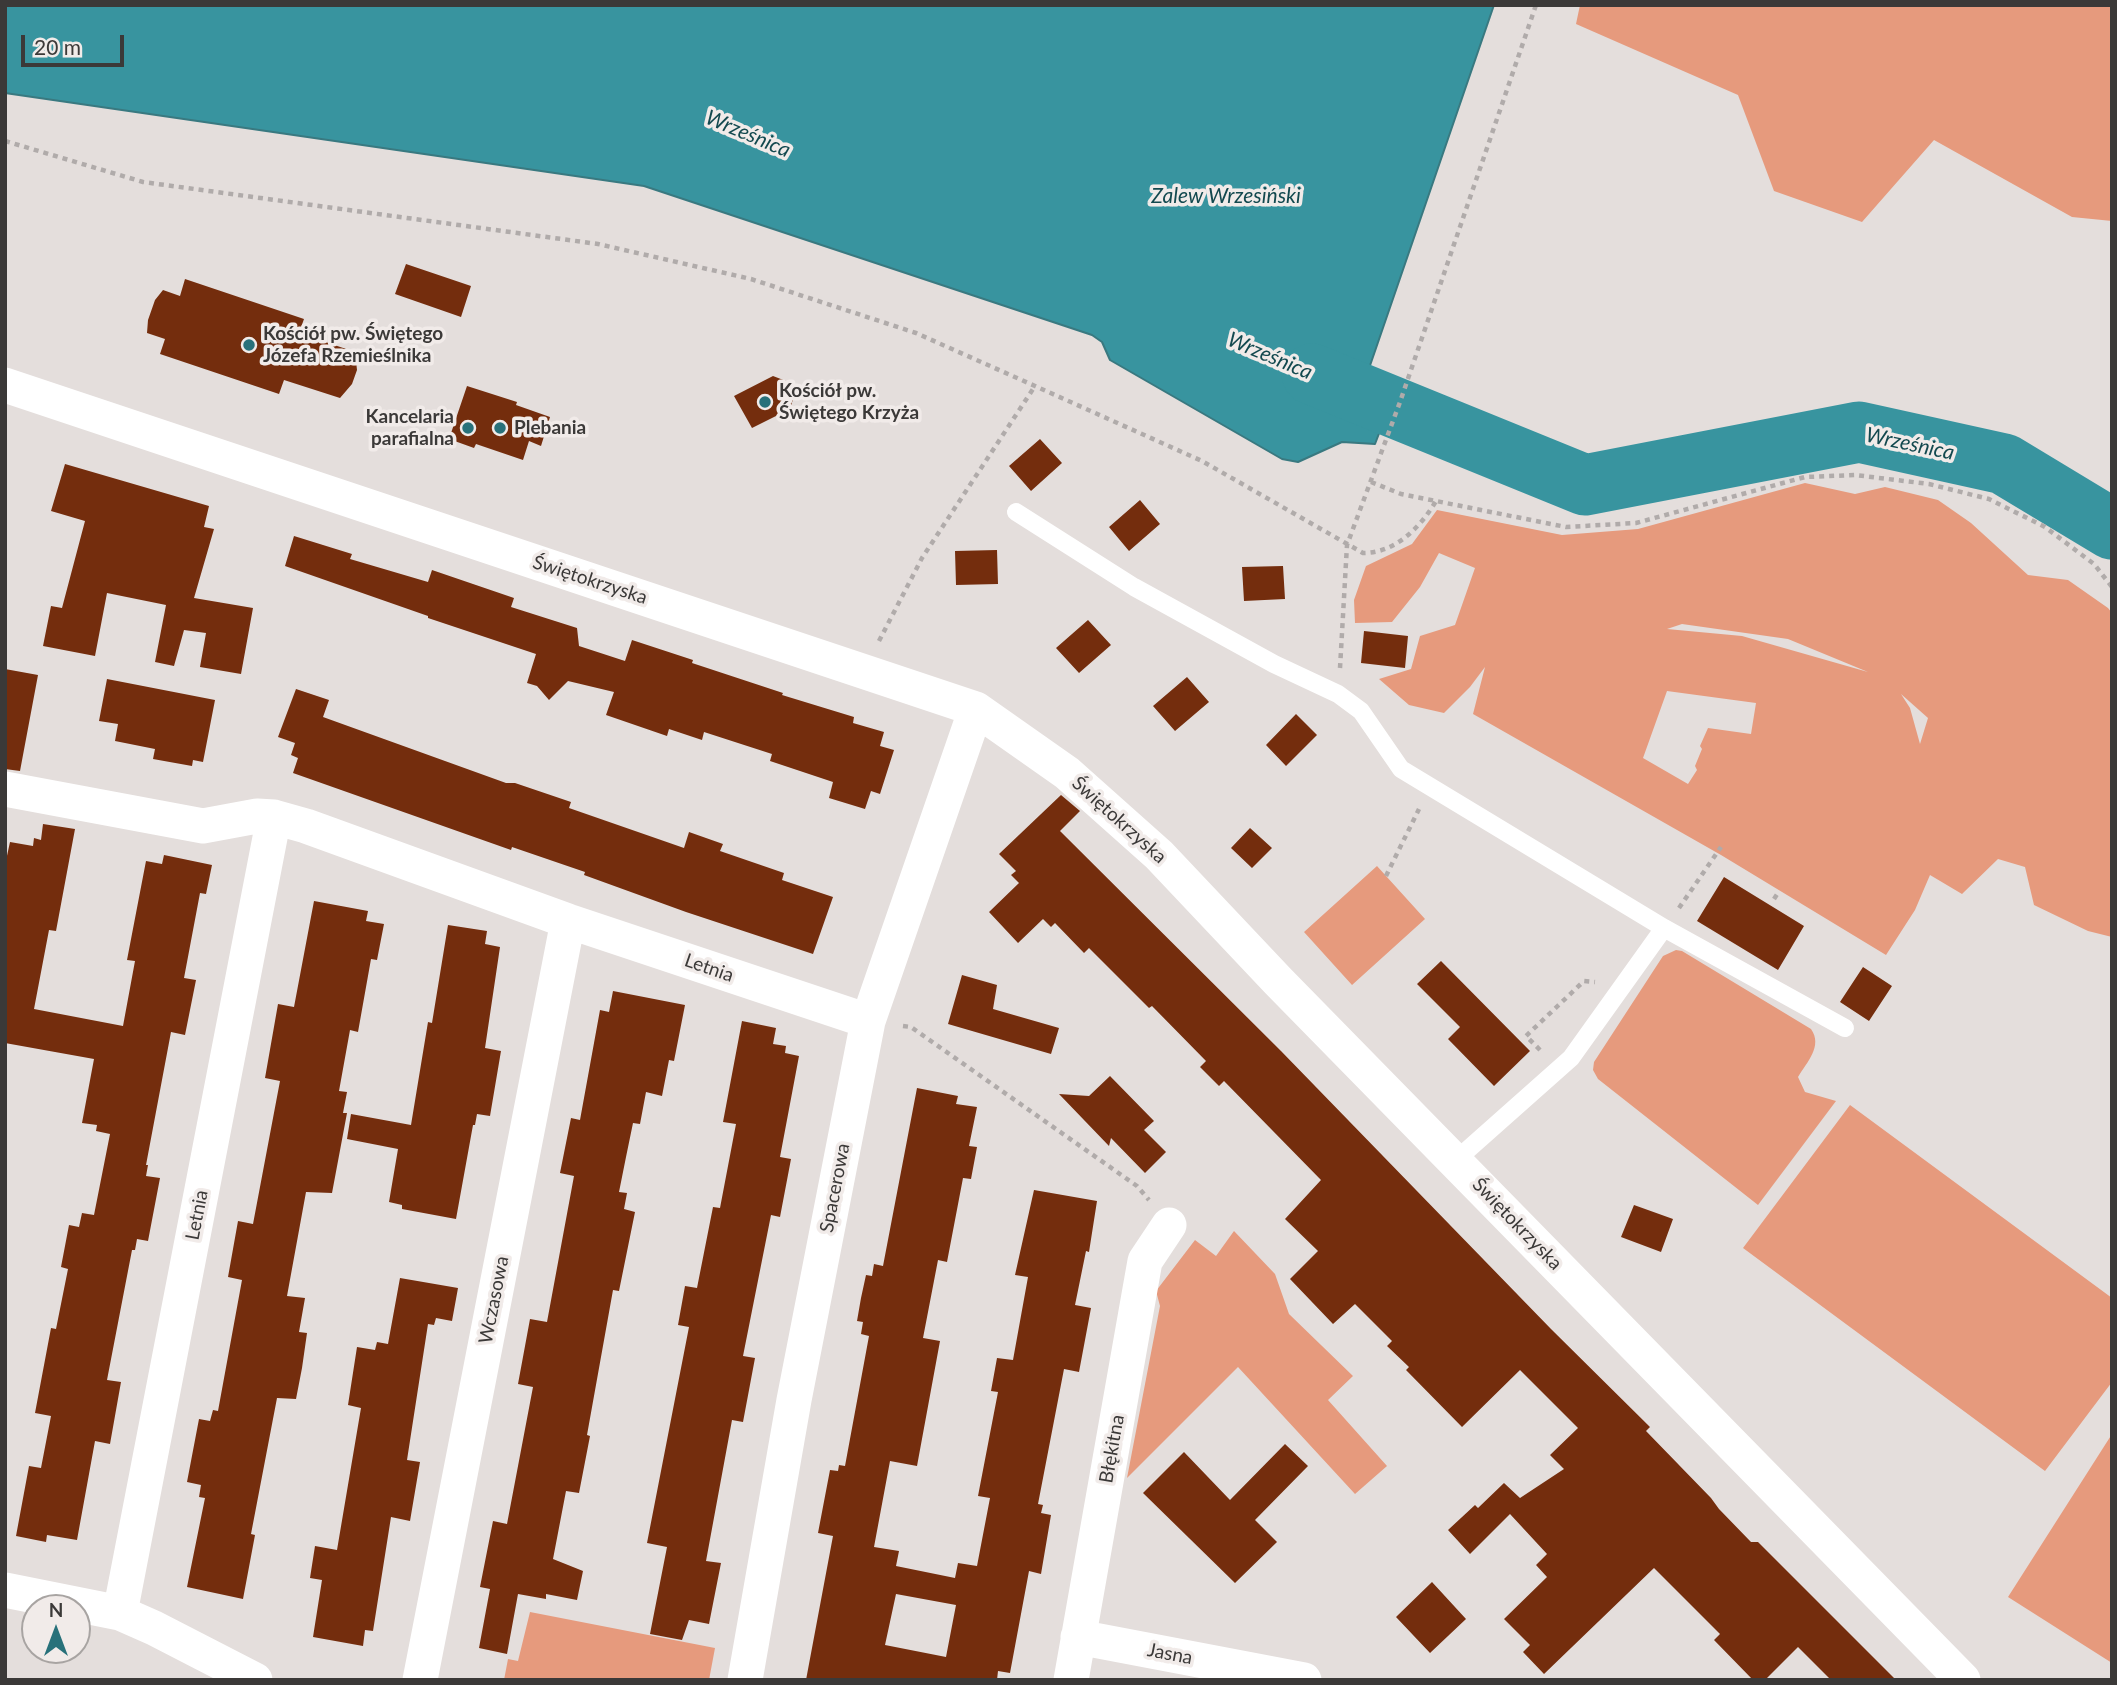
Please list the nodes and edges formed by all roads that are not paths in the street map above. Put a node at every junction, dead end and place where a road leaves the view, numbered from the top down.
1 (5, 384) edge
2 (1016, 512) dead end
3 (976, 709) junction
4 (5, 789) edge
5 (274, 817) junction
6 (568, 921) junction
7 (1664, 928) junction
8 (868, 1021) junction
9 (1845, 1028) dead end
10 (1455, 1161) junction
11 (1169, 1225) road end
12 (5, 1590) edge
13 (120, 1613) junction
14 (1078, 1637) junction
15 (255, 1680) edge
16 (420, 1680) edge
17 (745, 1680) edge
18 (1070, 1680) edge
19 (1304, 1680) edge
20 (1963, 1680) edge

1 - 3 street, Świętokrzyska
2 - 7 lane
3 - 8 street, Spacerowa
3 - 10 street, Świętokrzyska
4 - 5 street, Letnia
5 - 6 street, Letnia
5 - 13 street, Letnia
6 - 8 street, Letnia
6 - 16 street, Wczasowa
7 - 9 lane
7 - 10 lane
8 - 17 street, Spacerowa
10 - 20 street, Świętokrzyska
11 - 14 street, Błękitna
12 - 13 street
13 - 15 street
14 - 18 street, Błękitna
14 - 19 street, Jasna

